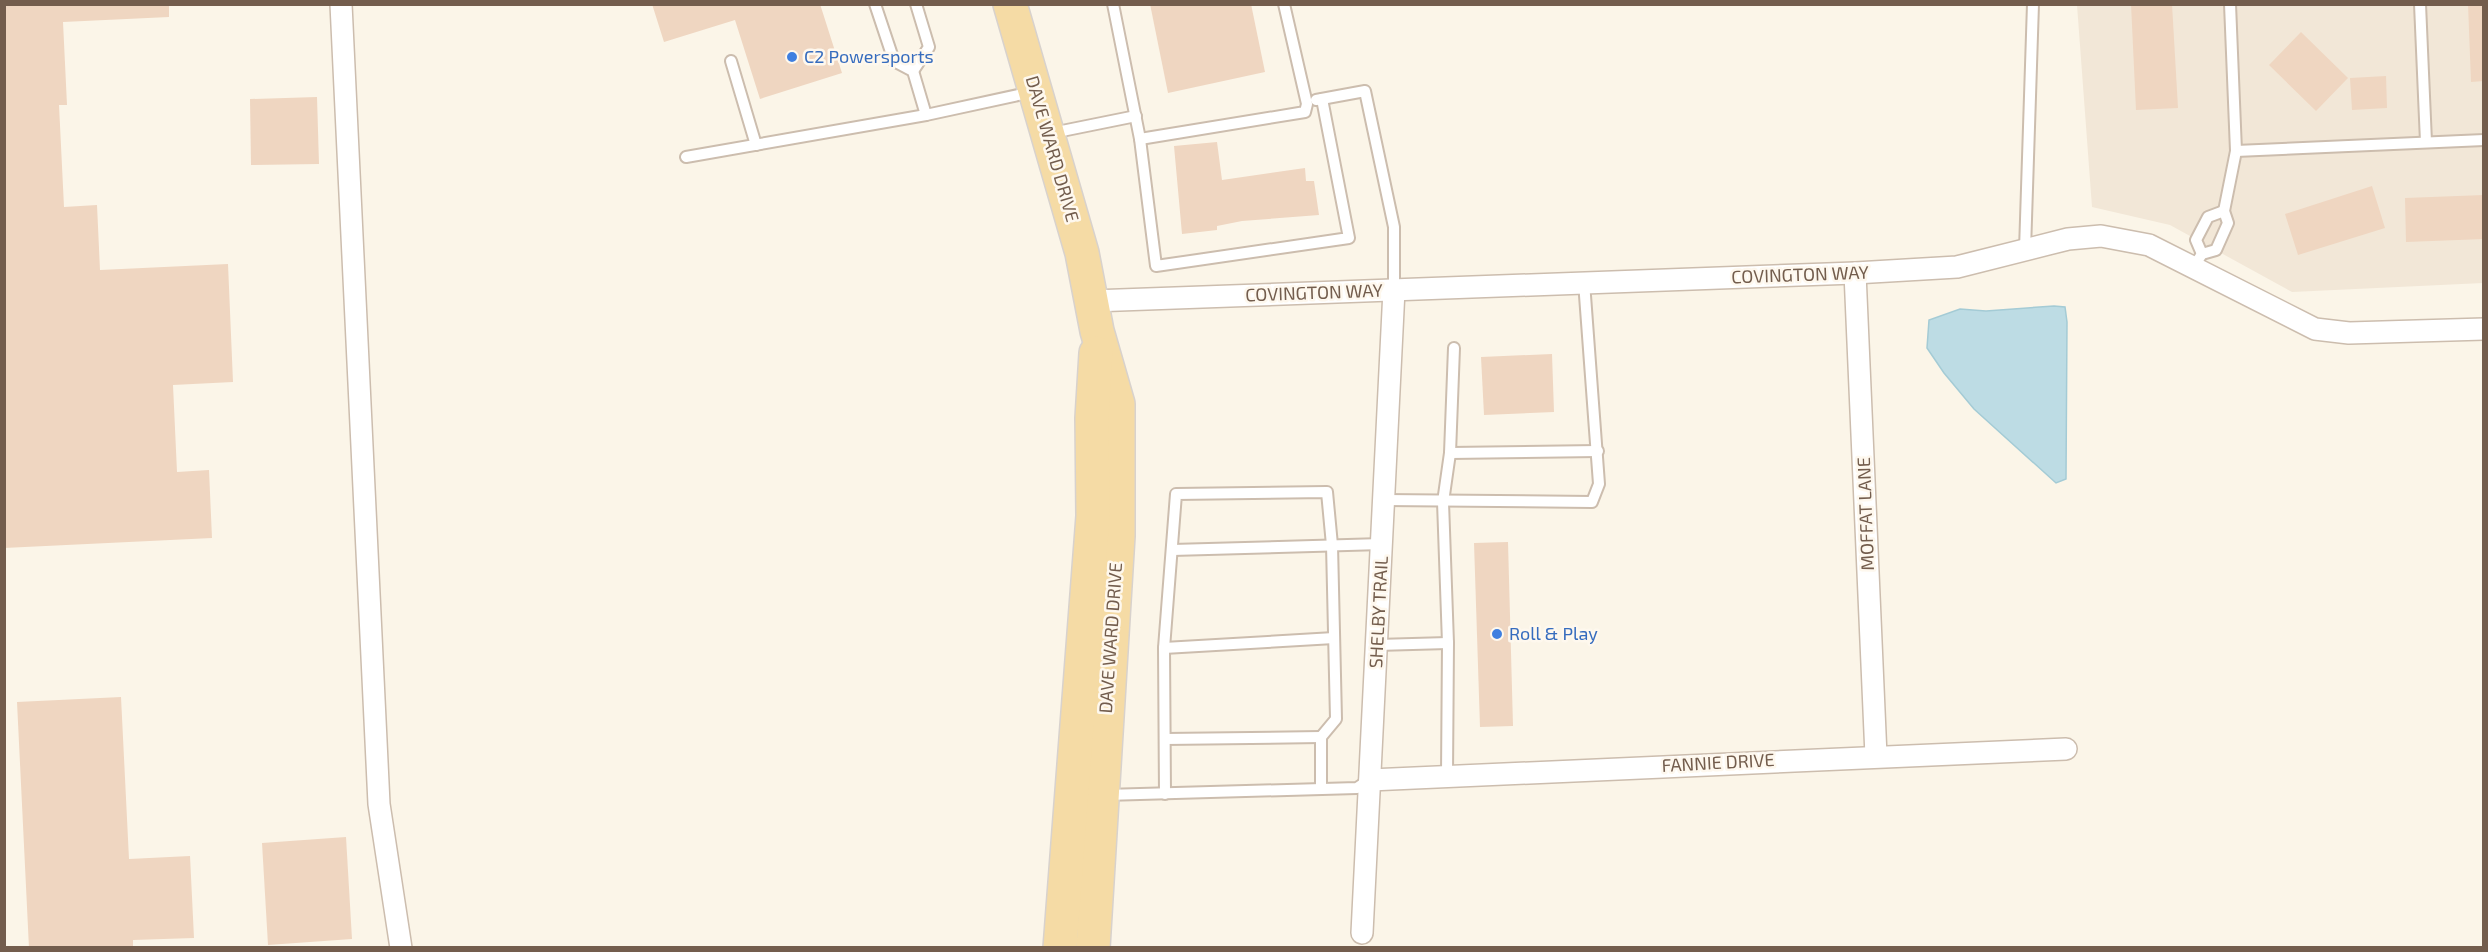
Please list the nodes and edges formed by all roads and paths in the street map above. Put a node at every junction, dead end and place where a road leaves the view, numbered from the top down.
1 (341, 4) edge
2 (875, 4) edge
3 (916, 4) edge
4 (1010, 4) edge
5 (1113, 4) edge
6 (1284, 4) edge
7 (2033, 4) edge
8 (2230, 4) edge
9 (2420, 4) edge
10 (731, 61) dead end
11 (913, 71) junction
12 (1036, 91) junction
13 (1322, 99) junction
14 (1306, 102) junction
15 (926, 115) junction
16 (1136, 116) junction
17 (1049, 134) junction
18 (1140, 139) junction
19 (2484, 140) edge
20 (2426, 142) junction
21 (756, 145) junction
22 (2236, 151) junction
23 (686, 157) dead end
24 (2224, 211) junction
25 (2025, 250) junction
26 (2198, 260) junction
27 (1855, 273) junction
28 (1584, 282) junction
29 (1394, 290) junction
30 (1095, 316) junction
31 (2484, 328) edge
32 (1454, 348) dead end
33 (1598, 451) junction
34 (1450, 453) junction
35 (1384, 500) junction
36 (1443, 502) junction
37 (1382, 544) junction
38 (1332, 545) junction
39 (1172, 550) junction
40 (1334, 638) junction
41 (1448, 643) junction
42 (1377, 645) junction
43 (1164, 648) junction
44 (1321, 737) junction
45 (1165, 739) junction
46 (2066, 749) dead end
47 (1876, 756) junction
48 (1447, 775) junction
49 (1370, 780) junction
50 (1322, 789) junction
51 (1165, 794) junction
52 (1102, 795) junction
53 (1362, 933) dead end
54 (401, 948) edge
55 (1060, 948) edge
56 (1093, 948) edge

1 - 54 street
2 - 11 lane
3 - 11 lane
4 - 12 main road, DAVE WARD DRIVE
5 - 16 lane
6 - 14 lane
7 - 25 lane
8 - 22 lane
9 - 20 lane
10 - 21 lane
11 - 15 lane
12 - 15 lane
12 - 17 main road, DAVE WARD DRIVE
13 - 14 lane
13 - 18 lane
13 - 29 lane
14 - 18 lane
15 - 21 lane
16 - 17 lane
16 - 18 lane
17 - 30 main road, DAVE WARD DRIVE
19 - 20 lane
20 - 22 lane
21 - 23 lane
22 - 24 lane
24 - 26 lane
24 - 26 lane
25 - 26 street, COVINGTON WAY
25 - 27 street, COVINGTON WAY
26 - 31 street, COVINGTON WAY
27 - 28 street, COVINGTON WAY
27 - 47 street, MOFFAT LANE
28 - 29 street, COVINGTON WAY
28 - 33 lane
29 - 30 street, COVINGTON WAY
29 - 35 street, SHELBY TRAIL
30 - 52 main road, DAVE WARD DRIVE
30 - 55 main road, DAVE WARD DRIVE
32 - 34 lane
33 - 34 lane
33 - 36 lane
34 - 36 lane
35 - 36 lane
35 - 37 street, SHELBY TRAIL
36 - 41 lane
37 - 38 lane
37 - 42 street, SHELBY TRAIL
38 - 39 lane
38 - 39 lane
38 - 40 lane
39 - 43 lane
40 - 43 lane
40 - 44 lane
41 - 42 lane
41 - 48 lane
42 - 49 street, SHELBY TRAIL
43 - 45 lane
44 - 45 lane
44 - 50 lane
45 - 51 lane
46 - 47 street, FANNIE DRIVE
47 - 48 street, FANNIE DRIVE
48 - 49 street, FANNIE DRIVE
49 - 50 lane
49 - 53 street, SHELBY TRAIL
50 - 51 lane
51 - 52 lane
52 - 56 main road, DAVE WARD DRIVE

